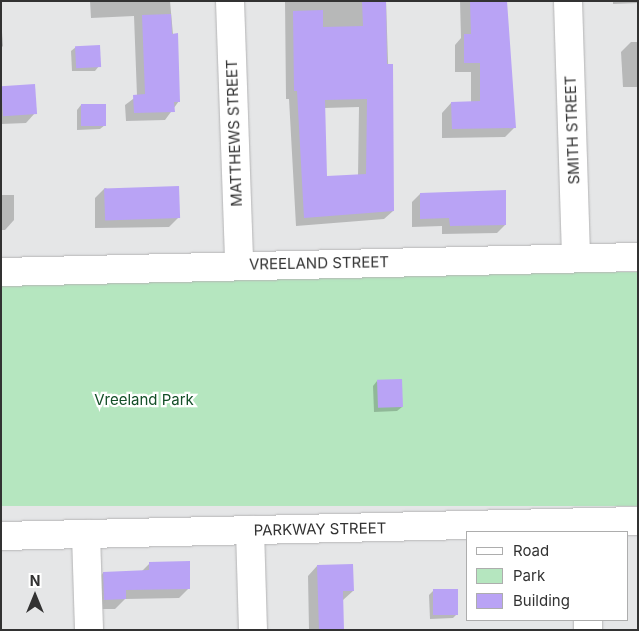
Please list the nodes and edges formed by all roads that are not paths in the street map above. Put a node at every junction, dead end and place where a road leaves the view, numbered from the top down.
1 (230, 1) edge
2 (568, 1) edge
3 (638, 257) edge
4 (576, 258) junction
5 (239, 265) junction
6 (1, 272) edge
7 (638, 521) edge
8 (585, 527) edge
9 (250, 530) junction
10 (86, 534) junction
11 (1, 536) edge
12 (90, 630) edge
13 (253, 630) edge

1 - 5 street, MATTHEWS STREET
2 - 4 street, SMITH STREET
3 - 4 street, VREELAND STREET
4 - 5 street, VREELAND STREET
5 - 6 street, VREELAND STREET
7 - 8 street, PARKWAY STREET
8 - 9 street, PARKWAY STREET
9 - 10 street, PARKWAY STREET
9 - 13 street
10 - 11 street, PARKWAY STREET
10 - 12 street

